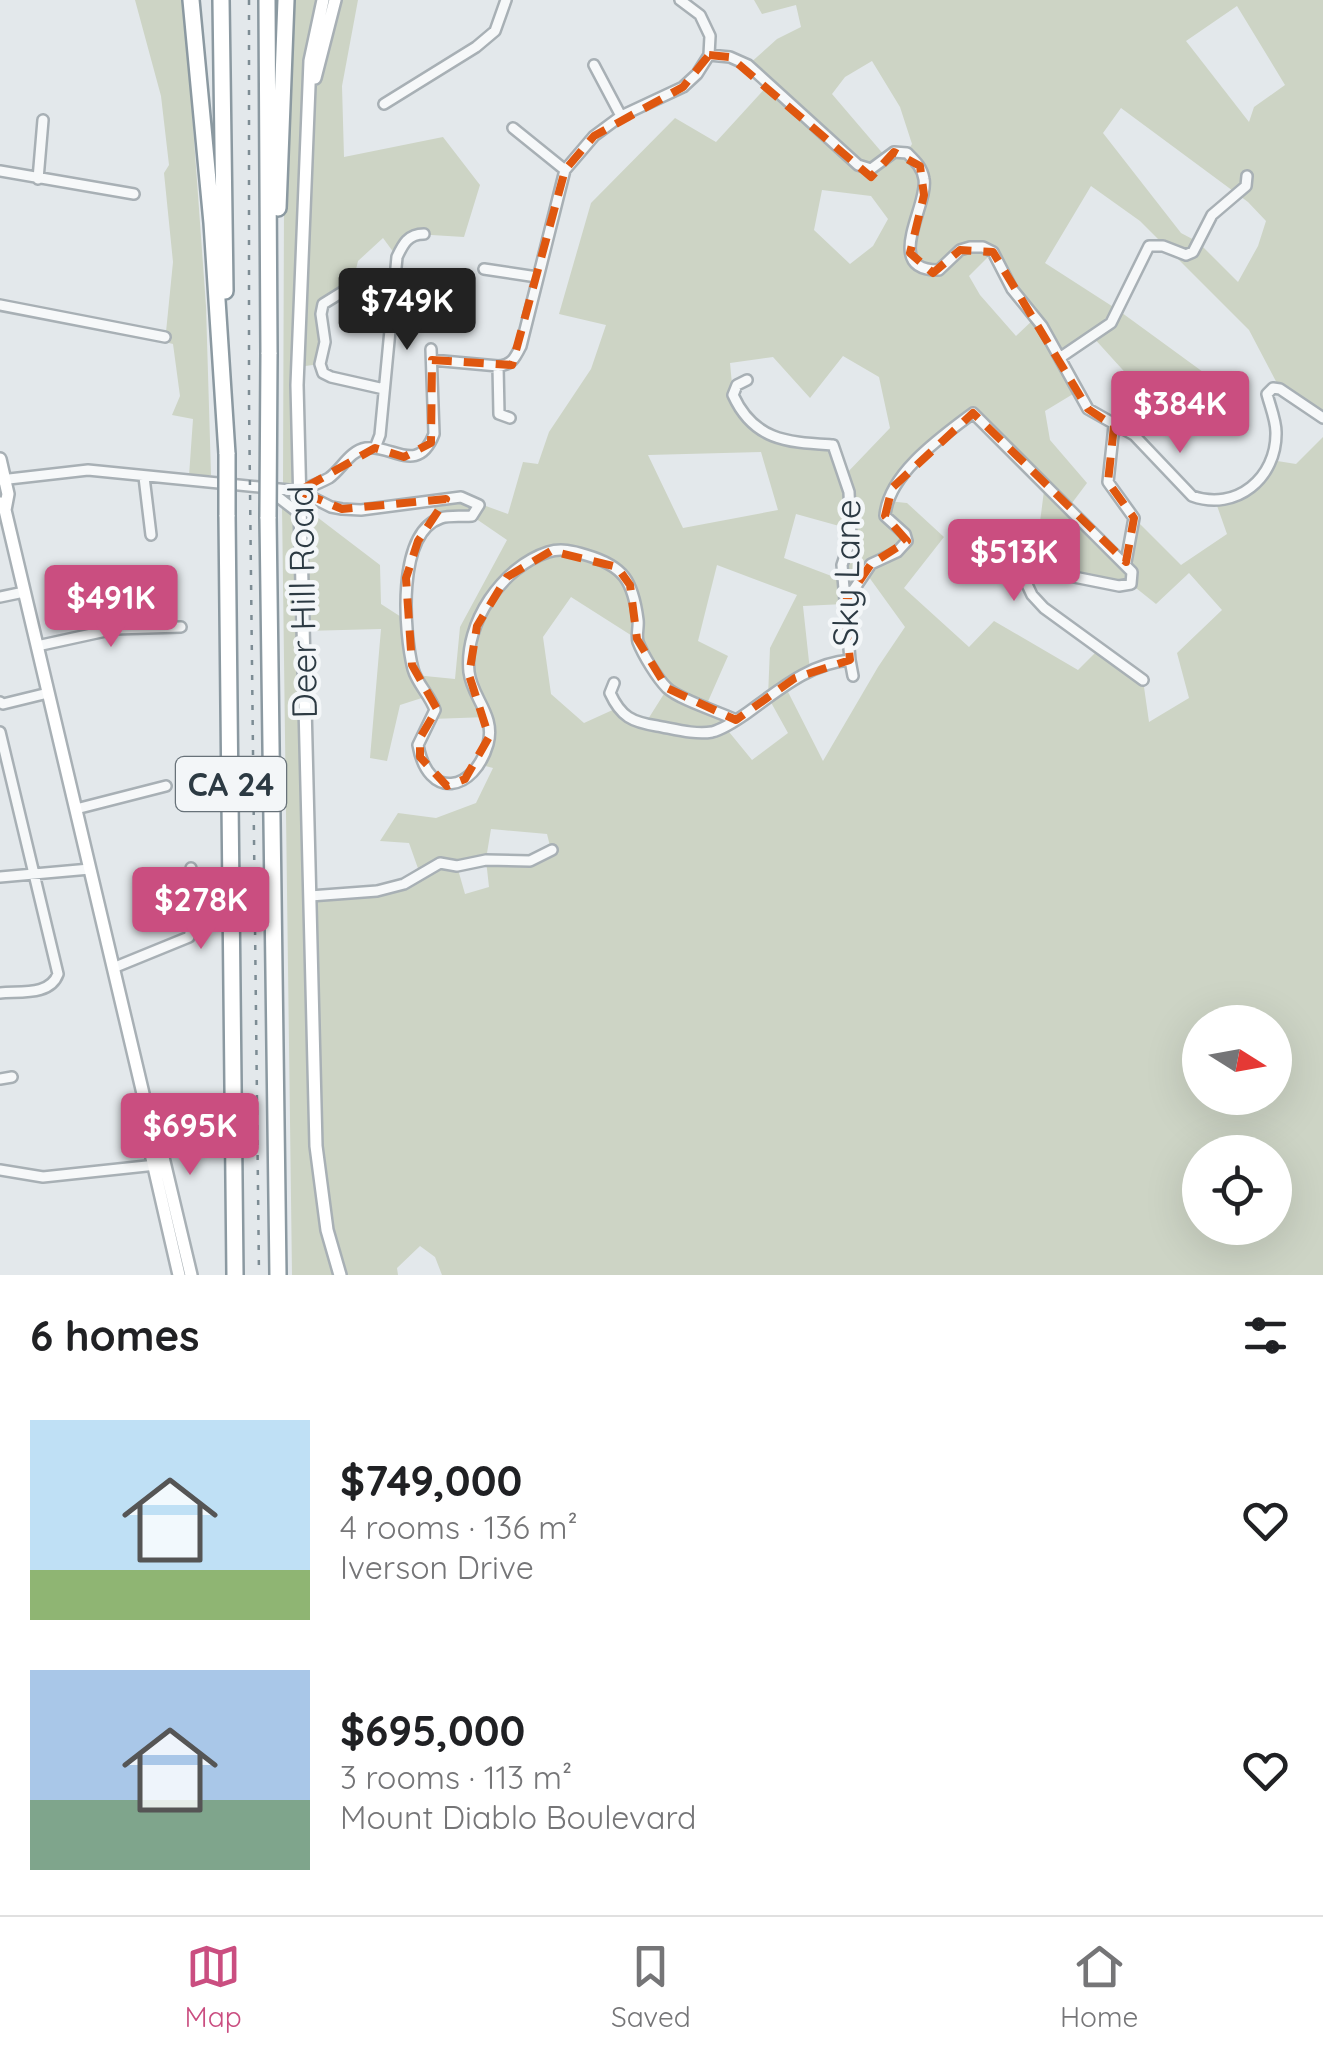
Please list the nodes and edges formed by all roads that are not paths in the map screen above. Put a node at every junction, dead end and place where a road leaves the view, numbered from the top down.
1 (191, 0) edge
2 (222, 0) edge
3 (267, 0) edge
4 (286, 0) edge
5 (323, 0) edge
6 (335, 0) edge
7 (506, 0) edge
8 (680, 0) edge
9 (709, 55) junction
10 (594, 65) dead end
11 (384, 104) dead end
12 (309, 107) junction
13 (621, 116) junction
14 (43, 120) dead end
15 (513, 128) dead end
16 (566, 170) junction
17 (0, 171) edge
18 (1246, 176) dead end
19 (38, 179) junction
20 (134, 194) dead end
21 (424, 234) dead end
22 (484, 269) dead end
23 (537, 276) junction
24 (352, 286) dead end
25 (0, 305) edge
26 (269, 326) junction
27 (165, 337) dead end
28 (1061, 357) junction
29 (498, 366) junction
30 (747, 380) dead end
31 (384, 390) junction
32 (224, 402) junction
33 (510, 418) dead end
34 (1323, 418) edge
35 (1114, 426) junction
36 (375, 448) junction
37 (0, 459) edge
38 (144, 476) junction
39 (2, 480) edge
40 (267, 489) junction
41 (299, 491) junction
42 (2, 508) edge
43 (300, 514) junction
44 (151, 535) dead end
45 (1126, 562) junction
46 (24, 592) junction
47 (0, 597) edge
48 (844, 604) junction
49 (182, 626) dead end
50 (37, 646) junction
51 (850, 660) junction
52 (853, 676) dead end
53 (1143, 680) dead end
54 (614, 683) dead end
55 (48, 693) junction
56 (1, 706) edge
57 (736, 720) junction
58 (1, 736) edge
59 (166, 786) dead end
60 (76, 809) junction
61 (552, 850) dead end
62 (190, 868) dead end
63 (90, 869) junction
64 (34, 874) junction
65 (0, 877) edge
66 (310, 896) junction
67 (113, 968) junction
68 (0, 993) edge
69 (12, 1077) dead end
70 (0, 1079) edge
71 (159, 1164) junction
72 (0, 1170) edge
73 (179, 1275) edge
74 (191, 1275) edge
75 (236, 1275) edge
76 (278, 1275) edge
77 (340, 1275) edge

1 - 32 highway
2 - 32 highway, CA 24
3 - 26 highway, CA 24
4 - 26 highway
5 - 12 street, Deer Hill Road
6 - 12 street, Deer Hill Road
7 - 11 street
8 - 9 street
9 - 13 street
9 - 28 street
10 - 13 street
12 - 41 street, Deer Hill Road
13 - 16 street
14 - 19 street
15 - 16 street
16 - 23 street
17 - 19 street
18 - 28 street
19 - 20 street
21 - 31 street
22 - 23 street
23 - 29 street
24 - 31 street
25 - 27 street
26 - 76 highway, CA 24, bridge
28 - 35 street
29 - 33 street
29 - 36 street
30 - 48 street, Sky Lane
31 - 36 street
32 - 75 highway, CA 24, bridge
34 - 35 street
35 - 45 street
36 - 41 street
37 - 39 street
38 - 39 street
38 - 40 street
38 - 44 street
39 - 42 street
40 - 41 street
40 - 43 street
41 - 43 street, Deer Hill Road
41 - 57 street
42 - 46 street
43 - 66 street, Deer Hill Road
45 - 48 street
45 - 53 street
46 - 47 street
46 - 50 street
48 - 51 street, Sky Lane
49 - 50 street
50 - 55 street
51 - 52 street
51 - 57 street, Sky Lane
54 - 57 street
55 - 56 street
55 - 60 street
58 - 64 street
59 - 60 street
60 - 63 street
61 - 66 street
62 - 67 street
63 - 64 street
63 - 67 street
64 - 65 street
64 - 68 street
66 - 77 street, Deer Hill Road
67 - 71 street
69 - 70 street
71 - 72 street
71 - 73 street
71 - 74 street

